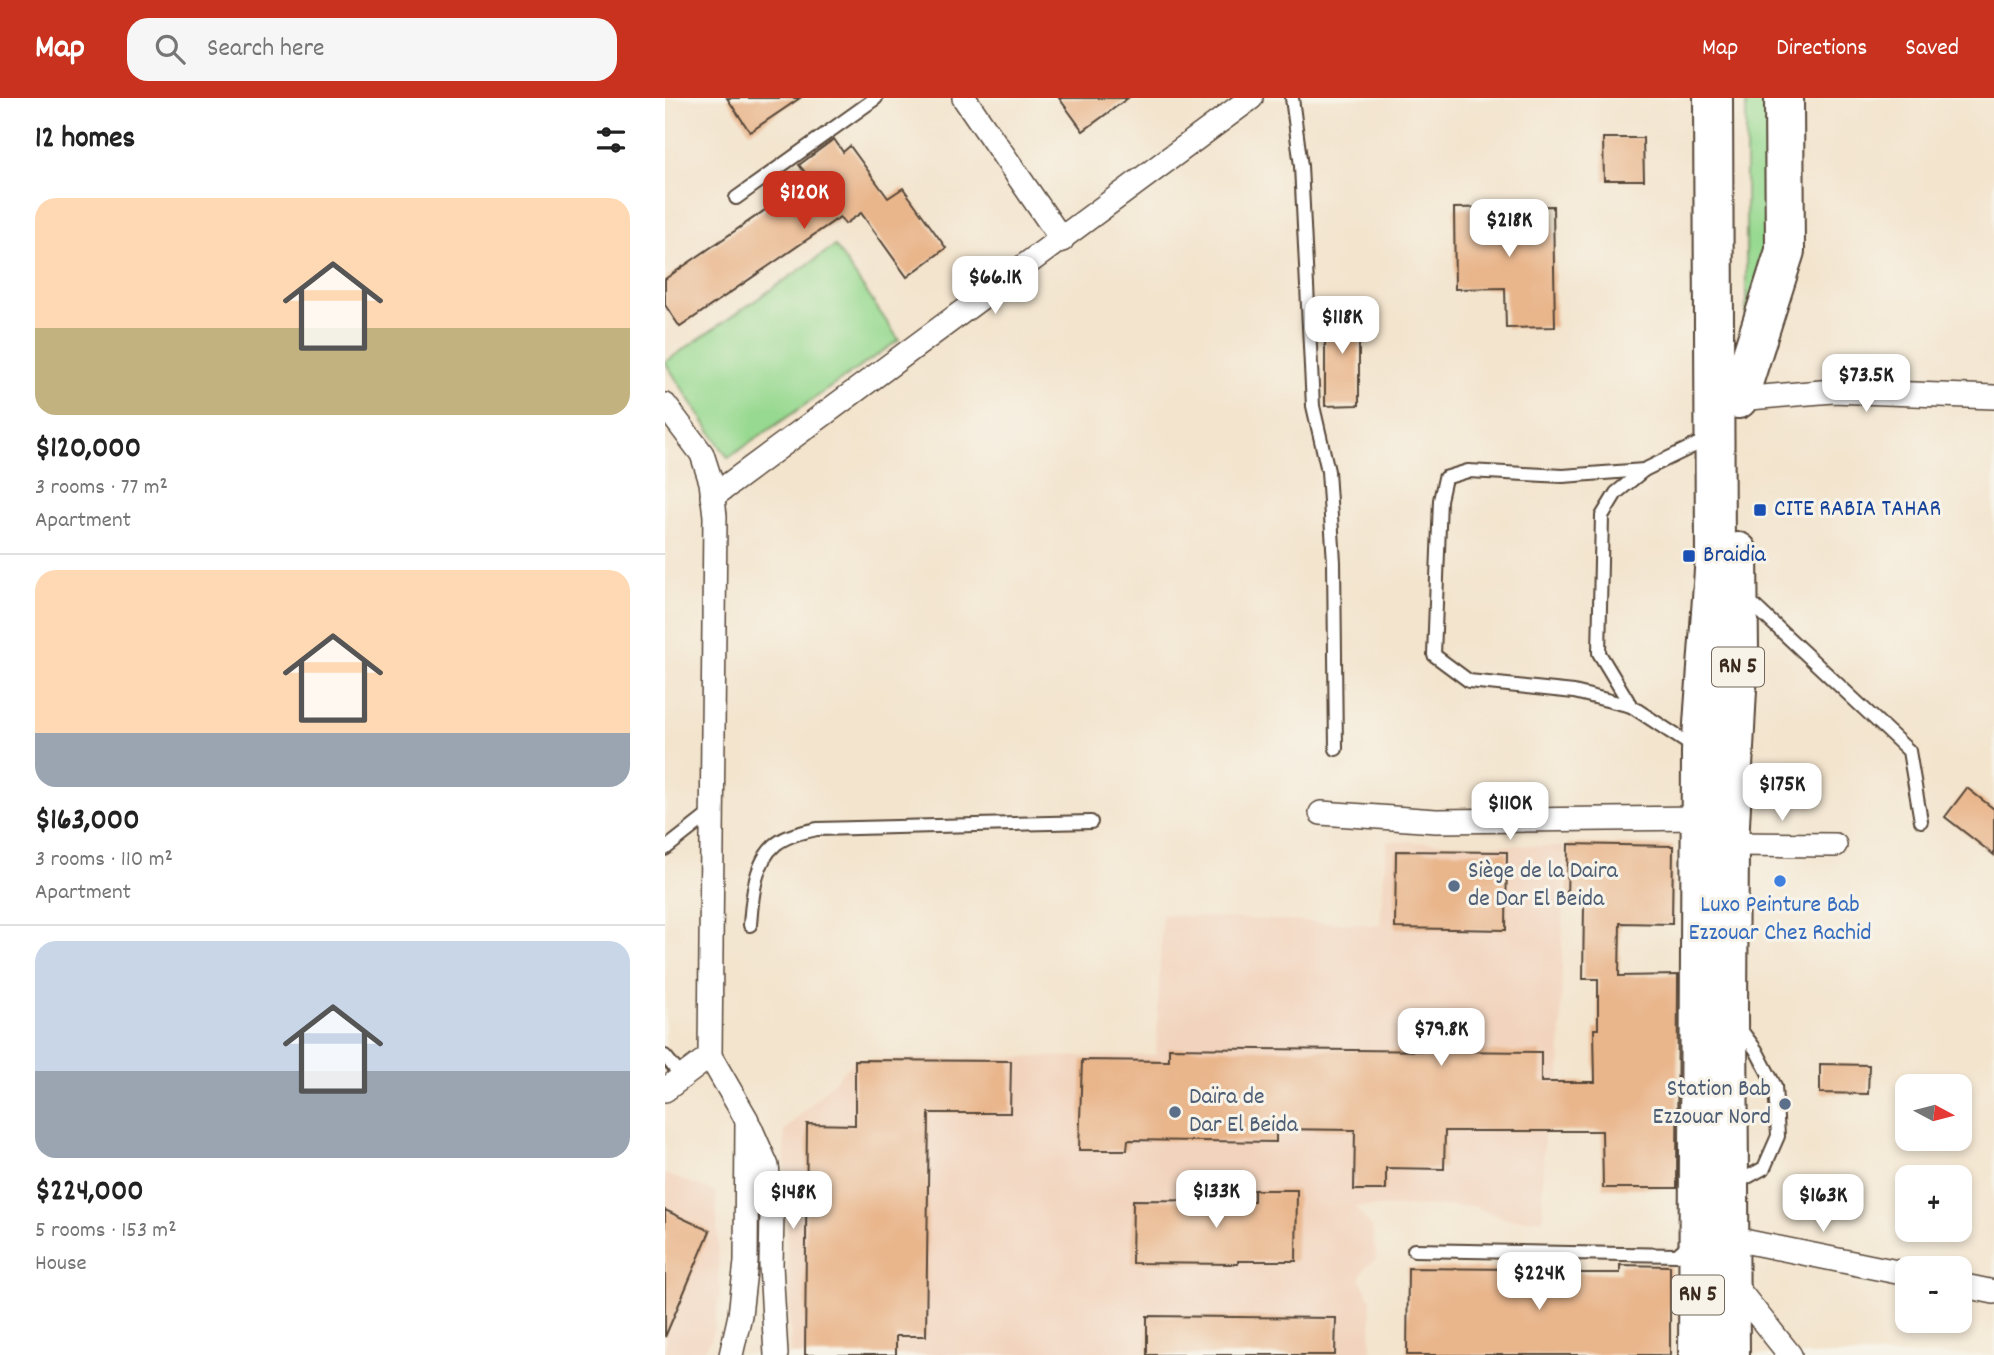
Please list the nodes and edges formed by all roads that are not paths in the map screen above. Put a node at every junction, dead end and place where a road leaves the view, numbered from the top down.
1 (876, 98) edge
2 (964, 98) edge
3 (1251, 98) edge
4 (1292, 98) edge
5 (1713, 98) edge
6 (1735, 98) edge
7 (1784, 98) edge
8 (736, 198) dead end
9 (1062, 240) junction
10 (1994, 397) edge
11 (1738, 400) junction
12 (665, 405) edge
13 (1714, 436) junction
14 (1644, 470) junction
15 (712, 497) junction
16 (1738, 590) junction
17 (1632, 706) junction
18 (1336, 749) dead end
19 (1701, 752) junction
20 (712, 812) junction
21 (1321, 813) dead end
22 (1701, 818) junction
23 (1921, 821) dead end
24 (1091, 822) dead end
25 (1729, 844) junction
26 (1835, 845) dead end
27 (665, 849) edge
28 (750, 925) dead end
29 (665, 1056) edge
30 (711, 1056) junction
31 (673, 1084) edge
32 (747, 1120) junction
33 (1714, 1236) junction
34 (1414, 1250) dead end
35 (1895, 1272) edge
36 (1729, 1278) junction
37 (1972, 1287) edge
38 (1994, 1292) edge
39 (731, 1355) edge
40 (776, 1355) edge
41 (1698, 1355) edge
42 (1730, 1355) edge
43 (1790, 1355) edge

1 - 8 lane
2 - 9 street
3 - 9 street
4 - 18 lane
5 - 13 highway, RN 5
6 - 11 highway, RN 5
7 - 11 highway
9 - 15 street
10 - 11 street
11 - 16 highway, RN 5
12 - 15 street
13 - 14 lane
13 - 19 highway, RN 5
14 - 17 lane
14 - 17 lane
15 - 20 street
16 - 23 lane
16 - 25 highway, RN 5
17 - 19 lane
19 - 22 highway, RN 5
20 - 27 lane
20 - 30 street
21 - 22 street
22 - 33 highway, RN 5
24 - 28 lane
25 - 26 street
25 - 33 highway, RN 5
29 - 31 lane
30 - 31 street
30 - 32 street
32 - 39 street
32 - 40 street
33 - 34 lane
33 - 35 street
33 - 36 highway, RN 5
33 - 41 highway, RN 5
36 - 42 highway, RN 5
36 - 43 street
37 - 38 street

